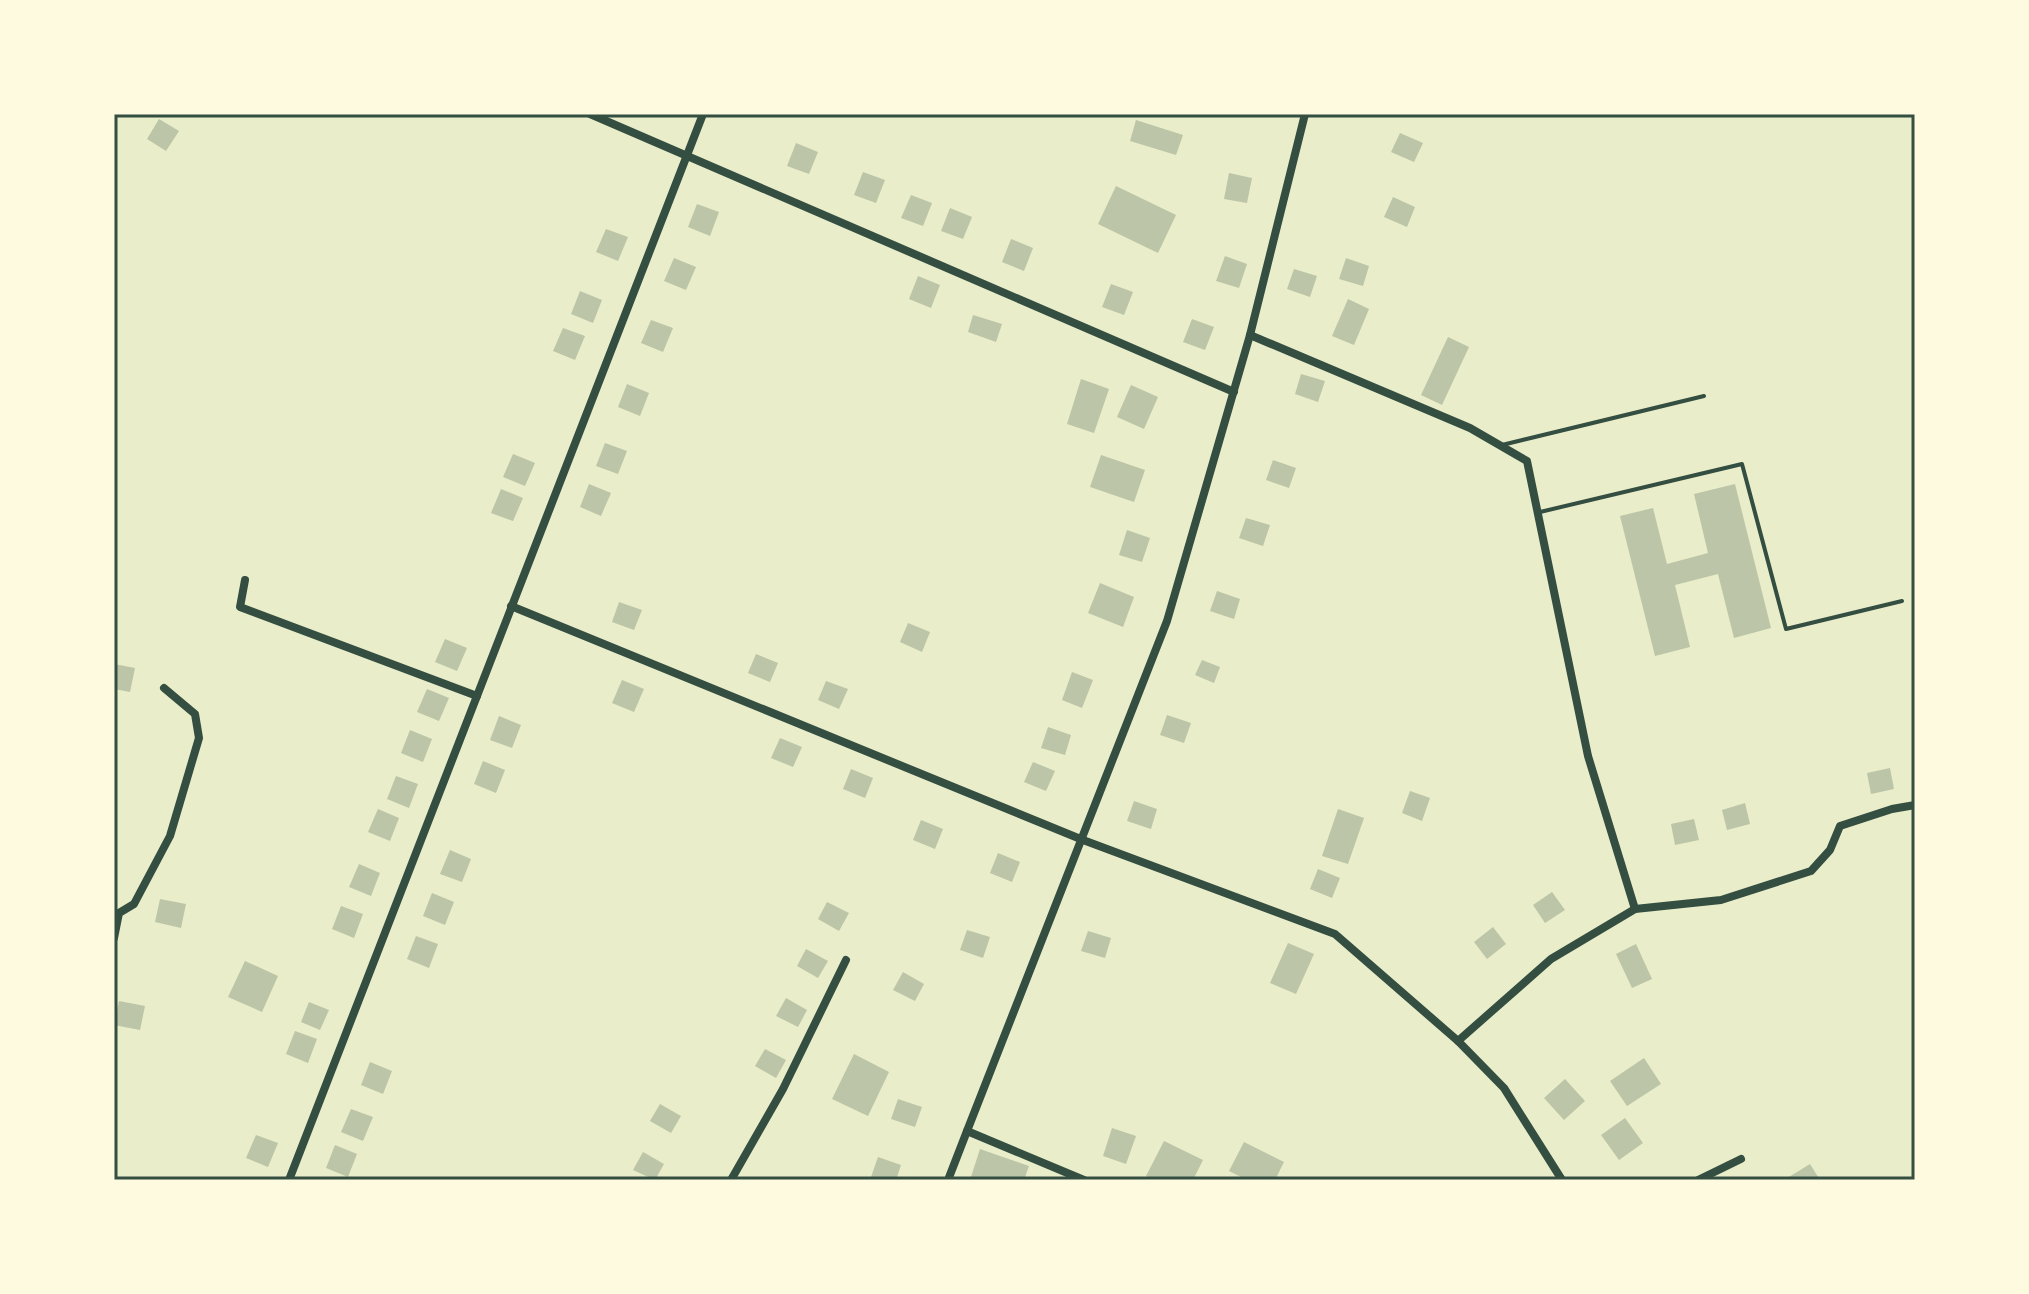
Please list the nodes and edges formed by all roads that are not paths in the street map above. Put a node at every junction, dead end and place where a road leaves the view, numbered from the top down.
1 (590, 114) edge
2 (703, 114) edge
3 (1305, 114) edge
4 (687, 154) junction
5 (1250, 335) junction
6 (1234, 392) junction
7 (1704, 396) dead end
8 (1502, 445) junction
9 (1540, 512) junction
10 (245, 580) dead end
11 (1902, 601) dead end
12 (511, 606) junction
13 (164, 688) dead end
14 (477, 696) junction
15 (1915, 805) edge
16 (1083, 840) junction
17 (1635, 909) junction
18 (116, 912) edge
19 (114, 938) edge
20 (846, 960) dead end
21 (1458, 1041) junction
22 (967, 1131) junction
23 (1741, 1159) dead end
24 (289, 1180) edge
25 (731, 1180) edge
26 (948, 1180) edge
27 (1084, 1180) edge
28 (1562, 1180) edge
29 (1698, 1180) edge

1 - 4 street
2 - 4 street
3 - 5 street
4 - 6 street
4 - 12 street
5 - 6 street
5 - 8 street
6 - 16 street
7 - 8 lane
8 - 9 street
9 - 11 lane
9 - 17 street
10 - 14 street
12 - 14 street
12 - 16 street
13 - 18 street
14 - 24 street
15 - 17 street
16 - 21 street
16 - 22 street
17 - 21 street
18 - 19 street
20 - 25 street
21 - 28 street
22 - 26 street
22 - 27 street
23 - 29 street

